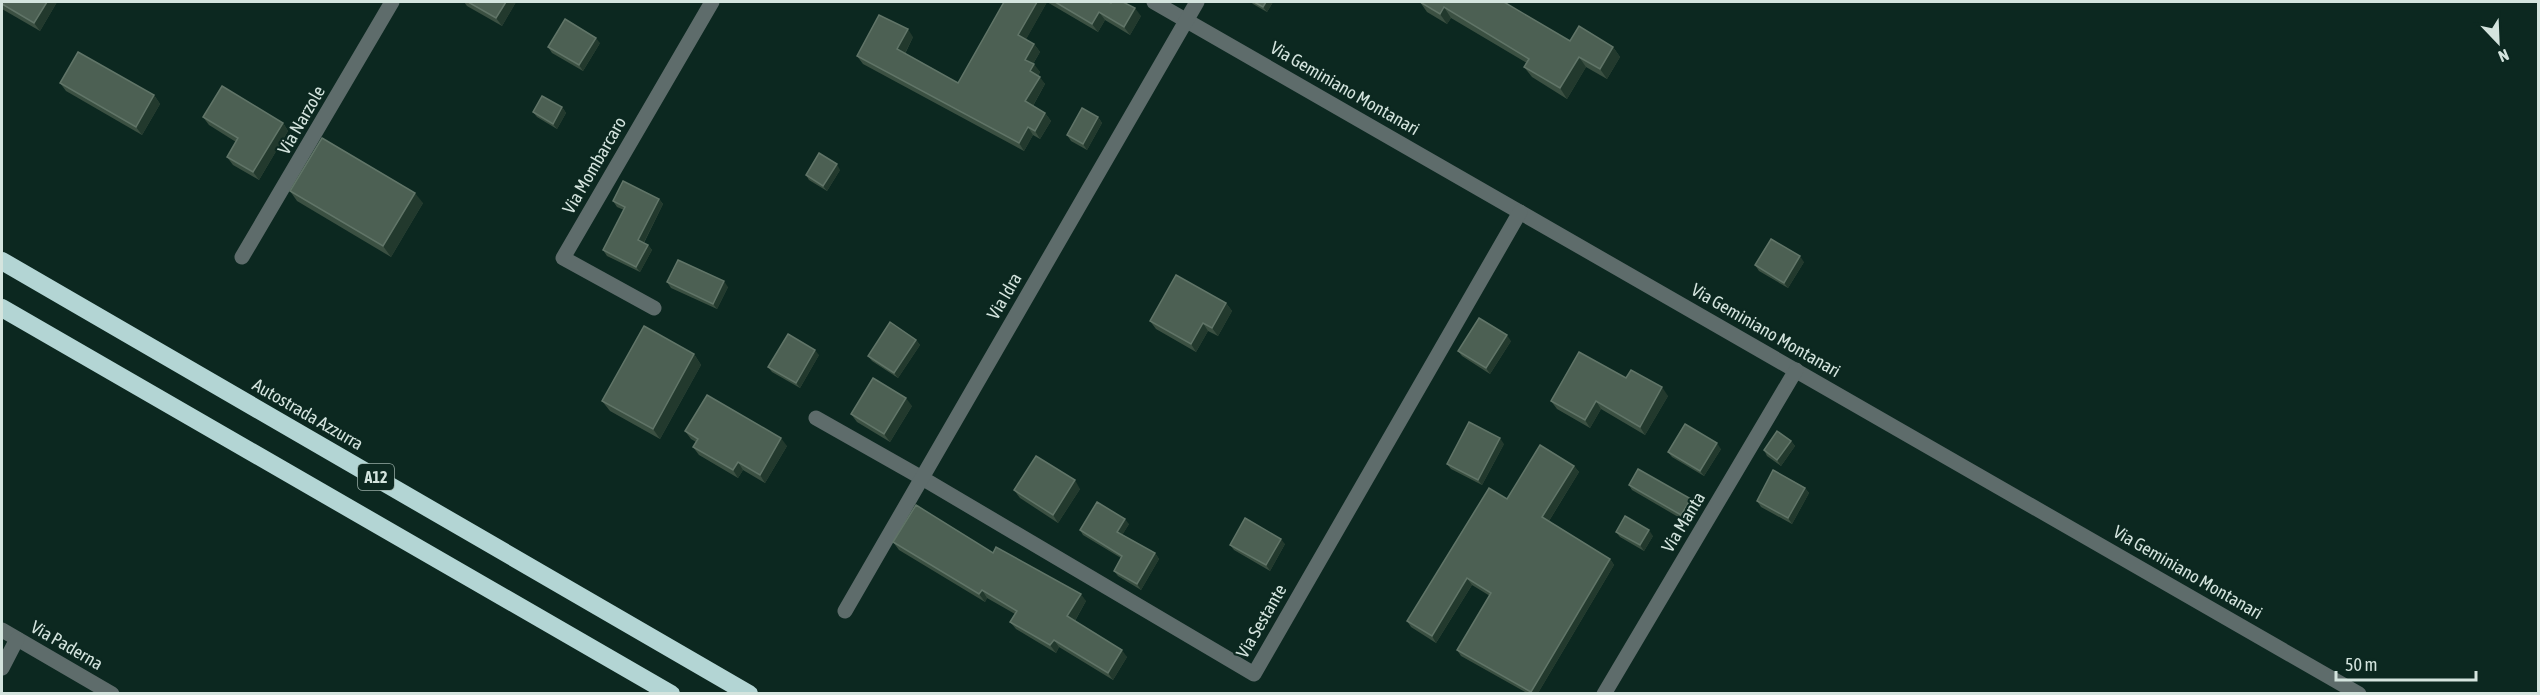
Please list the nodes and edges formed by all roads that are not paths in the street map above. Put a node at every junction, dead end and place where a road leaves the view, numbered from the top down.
1 (392, 2) edge
2 (712, 2) edge
3 (1154, 2) edge
4 (1197, 2) edge
5 (1187, 19) junction
6 (1521, 212) junction
7 (242, 257) dead end
8 (2, 261) edge
9 (654, 308) dead end
10 (2, 309) edge
11 (1796, 370) junction
12 (816, 418) dead end
13 (922, 478) junction
14 (845, 611) dead end
15 (2, 630) edge
16 (17, 639) junction
17 (2, 668) edge
18 (112, 693) edge
19 (671, 693) edge
20 (749, 693) edge
21 (1604, 693) edge
22 (2359, 693) edge

1 - 7 street, Via Narzole
2 - 9 street, Via Mombarcaro
3 - 5 street, Via Geminiano Montanari
4 - 5 street, Via Idra
5 - 6 street, Via Geminiano Montanari
5 - 13 street, Via Idra
6 - 11 street, Via Geminiano Montanari
6 - 13 street, Via Sestante
8 - 20 highway, Autostrada Azzurra / A12
10 - 19 highway, A12
11 - 21 street, Via Manta
11 - 22 street, Via Geminiano Montanari
12 - 13 street, Via Sestante
13 - 14 street, Via Idra
15 - 16 street, Via Paderna
16 - 17 street
16 - 18 street, Via Paderna

